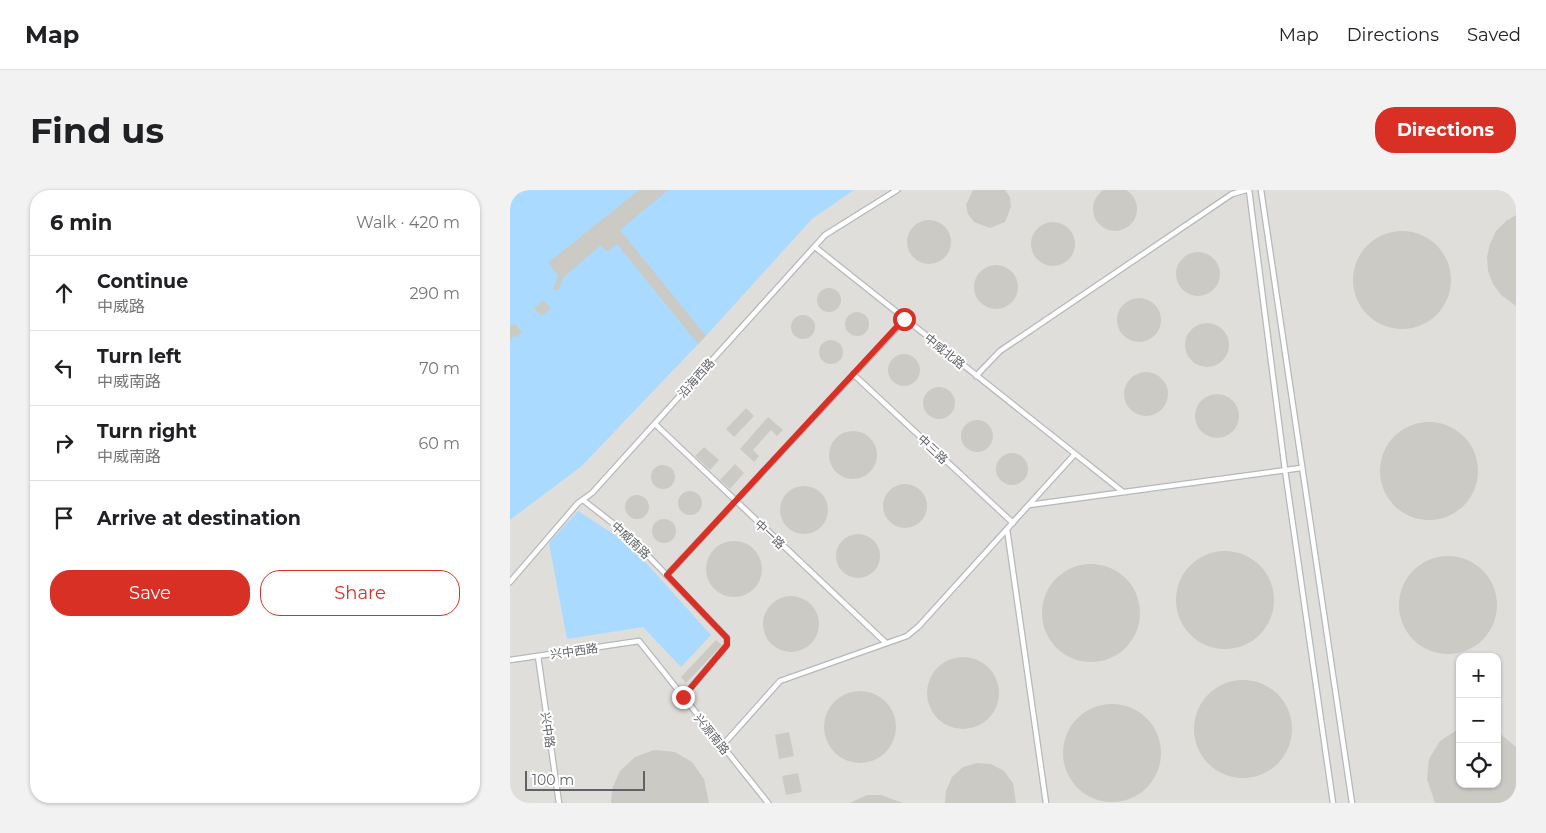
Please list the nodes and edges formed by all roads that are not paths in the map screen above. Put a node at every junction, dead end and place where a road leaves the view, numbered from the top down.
1 (897, 190) edge
2 (1248, 190) edge
3 (1261, 190) edge
4 (815, 247) junction
5 (904, 319) junction
6 (853, 374) junction
7 (976, 376) junction
8 (654, 424) junction
9 (1074, 455) junction
10 (1301, 468) junction
11 (1285, 470) junction
12 (1123, 492) junction
13 (583, 500) junction
14 (735, 501) junction
15 (1028, 505) junction
16 (1013, 523) junction
17 (1007, 529) junction
18 (667, 575) junction
19 (510, 582) edge
20 (639, 641) joint
21 (886, 644) junction
22 (538, 656) junction
23 (510, 660) edge
24 (683, 697) junction
25 (722, 746) junction
26 (559, 803) edge
27 (768, 803) edge
28 (1046, 803) edge
29 (1333, 803) edge
30 (1352, 803) edge

1 - 4 lane, 沿海西路
2 - 7 lane
2 - 11 lane
3 - 10 lane
4 - 5 lane, 中威北路
4 - 8 lane, 沿海西路
5 - 6 lane
5 - 7 lane, 中威北路
6 - 14 lane
6 - 16 lane, 中三路
7 - 9 lane, 中威北路
8 - 13 lane, 沿海西路
8 - 14 lane, 中一路
9 - 12 lane, 中威北路
9 - 15 lane
10 - 11 lane
10 - 30 lane
11 - 12 lane
11 - 29 lane
12 - 15 lane
13 - 18 lane, 中威南路
13 - 19 lane, 沿海西路
14 - 18 lane
14 - 21 lane, 中一路
15 - 16 lane
16 - 17 lane
17 - 21 lane
17 - 28 lane
18 - 24 lane, 中威南路
20 - 22 lane, 兴中西路
20 - 24 lane, 兴源南路
21 - 25 lane
22 - 23 lane, 兴中西路
22 - 26 lane, 兴中路
24 - 25 lane, 兴源南路
25 - 27 lane, 兴源南路

